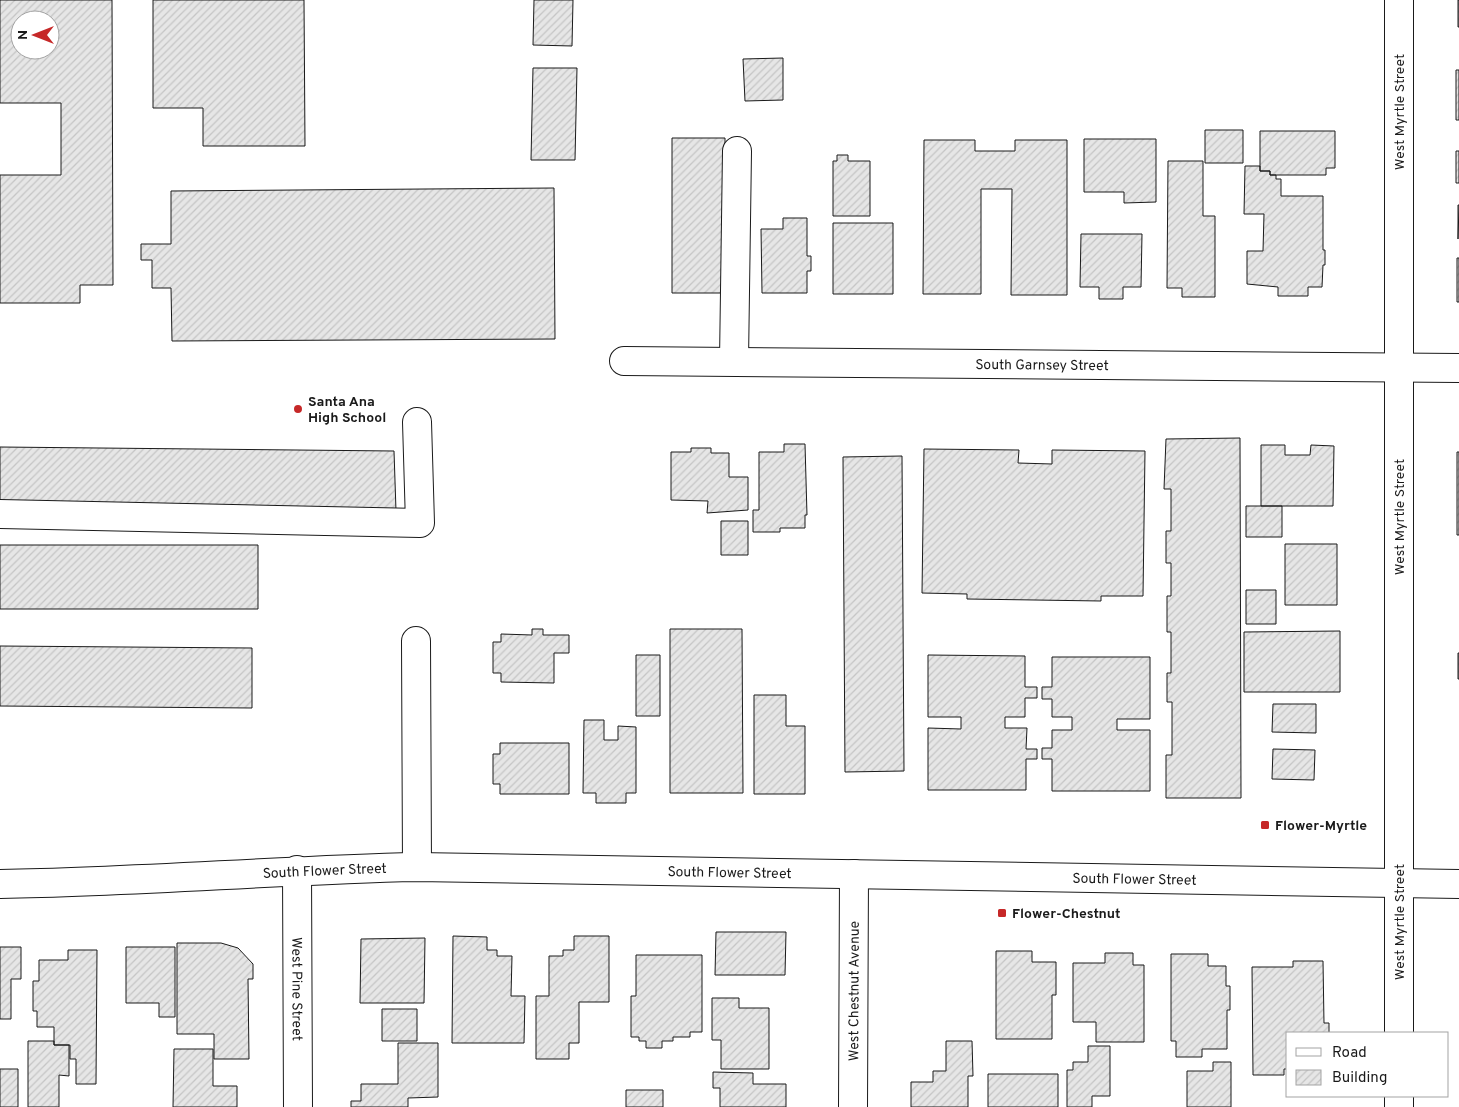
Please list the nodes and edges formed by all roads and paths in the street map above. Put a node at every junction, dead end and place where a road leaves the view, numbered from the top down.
1 (1399, 0) edge
2 (737, 151) dead end
3 (624, 361) dead end
4 (734, 361) junction
5 (1399, 368) junction
6 (1459, 368) edge
7 (416, 422) dead end
8 (0, 514) edge
9 (416, 640) dead end
10 (416, 867) junction
11 (297, 870) junction
12 (854, 874) junction
13 (0, 884) edge
14 (1399, 884) junction
15 (1459, 884) edge
16 (1399, 1032) edge
17 (298, 1107) edge
18 (853, 1107) edge

1 - 5 street, West Myrtle Street
2 - 4 street
3 - 4 street, South Garnsey Street
4 - 5 street, South Garnsey Street
5 - 6 street, South Garnsey Street
5 - 14 street, West Myrtle Street
7 - 8 street
9 - 10 street
10 - 11 street, South Flower Street
10 - 12 street, South Flower Street
11 - 13 street, South Flower Street
11 - 17 street, West Pine Street
12 - 14 street, South Flower Street
12 - 18 street, West Chestnut Avenue
14 - 15 street, South Flower Street
14 - 16 street, West Myrtle Street

